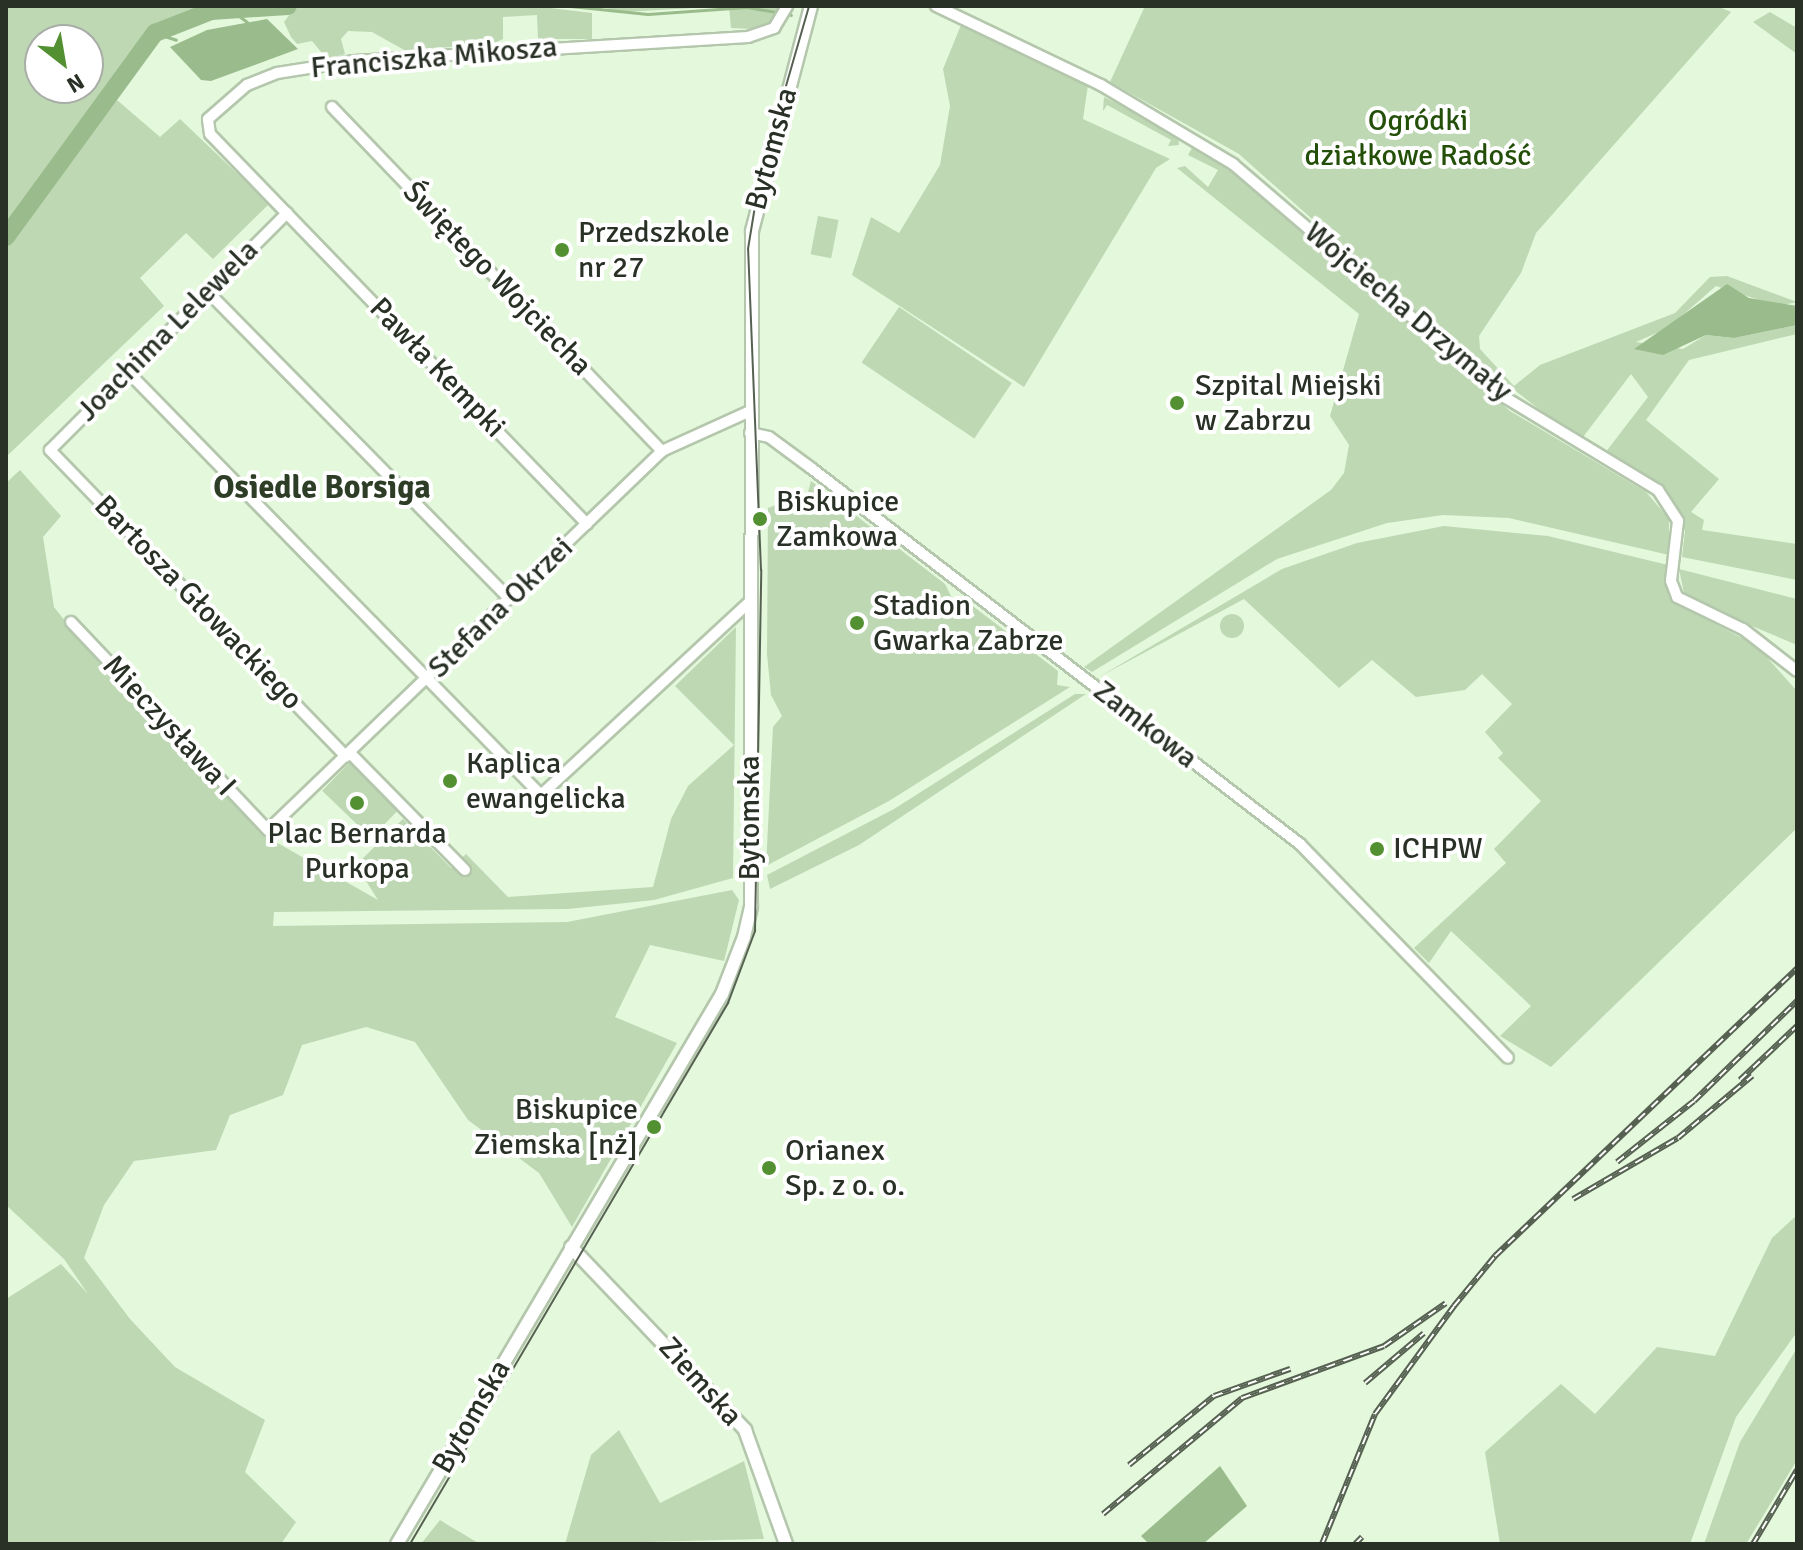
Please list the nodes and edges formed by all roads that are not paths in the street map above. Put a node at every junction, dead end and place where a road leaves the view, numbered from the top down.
1 (787, 6) edge
2 (811, 6) edge
3 (936, 6) edge
4 (332, 107) dead end
5 (287, 213) junction
6 (208, 292) junction
7 (128, 372) junction
8 (750, 411) junction
9 (750, 433) junction
10 (50, 450) joint
11 (662, 451) junction
12 (587, 524) junction
13 (509, 598) junction
14 (748, 603) junction
15 (71, 622) dead end
16 (1797, 671) edge
17 (428, 679) junction
18 (348, 754) junction
19 (268, 830) joint
20 (465, 870) dead end
21 (1508, 1058) dead end
22 (571, 1247) junction
23 (397, 1544) edge
24 (786, 1544) edge

1 - 5 street, Franciszka Mikosza
2 - 8 street, Bytomska
3 - 16 street, Wojciecha Drzymały
4 - 11 street, Świętego Wojciecha
5 - 6 street, Joachima Lelewela
5 - 12 street, Pawła Kempki
6 - 7 street, Joachima Lelewela
6 - 13 street
7 - 10 street, Joachima Lelewela
7 - 17 street
8 - 9 street, Bytomska
8 - 11 street, Stefana Okrzei
9 - 14 street, Bytomska
9 - 21 street, Zamkowa
10 - 18 street, Bartosza Głowackiego
11 - 12 street, Stefana Okrzei
12 - 13 street, Stefana Okrzei
13 - 17 street, Stefana Okrzei
14 - 17 street
14 - 22 street, Bytomska
15 - 19 street, Mieczysława I
17 - 18 street, Stefana Okrzei
18 - 19 street, Stefana Okrzei
18 - 20 street
22 - 23 street, Bytomska
22 - 24 street, Ziemska

